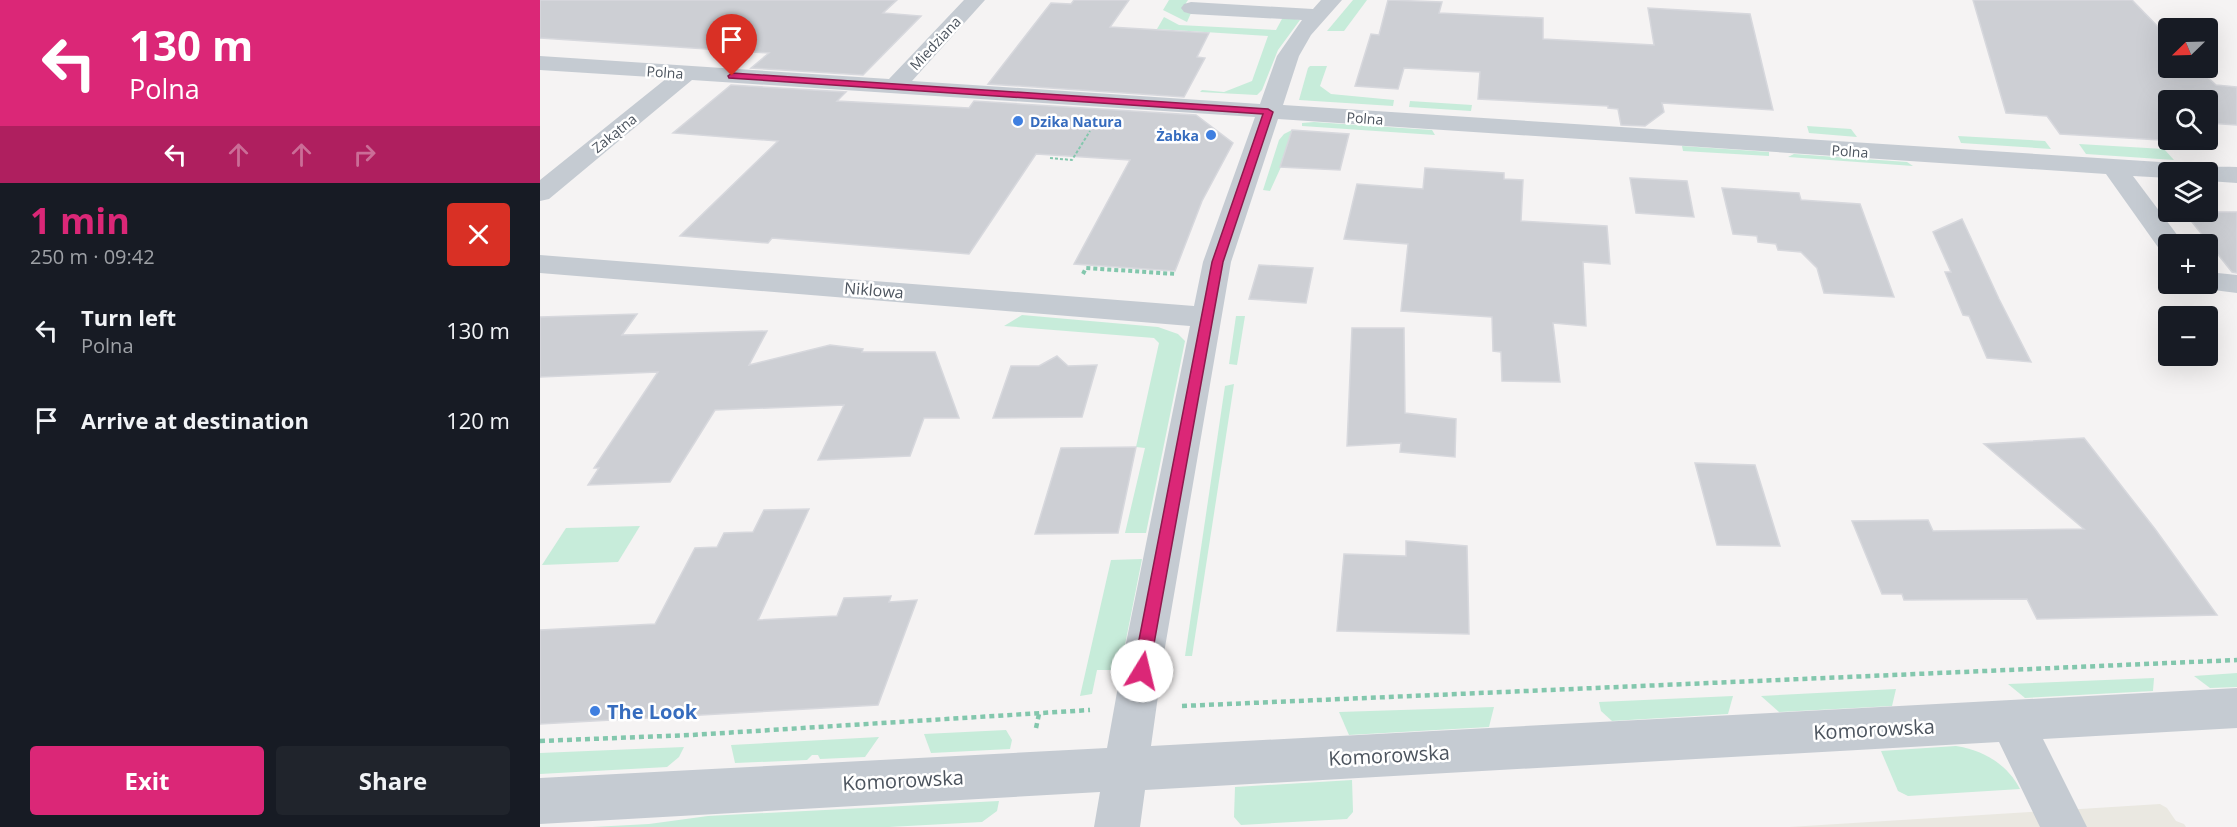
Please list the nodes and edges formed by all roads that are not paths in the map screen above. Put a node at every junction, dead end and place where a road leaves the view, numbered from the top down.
1 (975, 0) edge
2 (1332, 0) edge
3 (1191, 8) dead end
4 (1317, 15) junction
5 (540, 63) edge
6 (687, 73) junction
7 (894, 87) junction
8 (1268, 112) junction
9 (2114, 168) junction
10 (2158, 170) edge
11 (2218, 174) edge
12 (2237, 175) edge
13 (540, 193) edge
14 (2163, 234) edge
15 (540, 264) edge
16 (2218, 283) edge
17 (2237, 284) edge
18 (1209, 317) junction
19 (2237, 708) edge
20 (2011, 721) junction
21 (1126, 769) junction
22 (540, 801) edge
23 (1117, 827) edge
24 (2064, 827) edge

1 - 7 street, Miedziana
2 - 4 street
3 - 4 street
4 - 8 street
5 - 6 street, Polna
6 - 7 street, Polna
6 - 13 street, Zakątna
7 - 8 street, Polna
8 - 9 street, Polna
8 - 18 street
9 - 10 street, Polna
9 - 14 street
11 - 12 street
15 - 18 street, Niklowa
16 - 17 street
18 - 21 street
19 - 20 street, Komorowska
20 - 21 street, Komorowska
20 - 24 street
21 - 22 street, Komorowska
21 - 23 street

